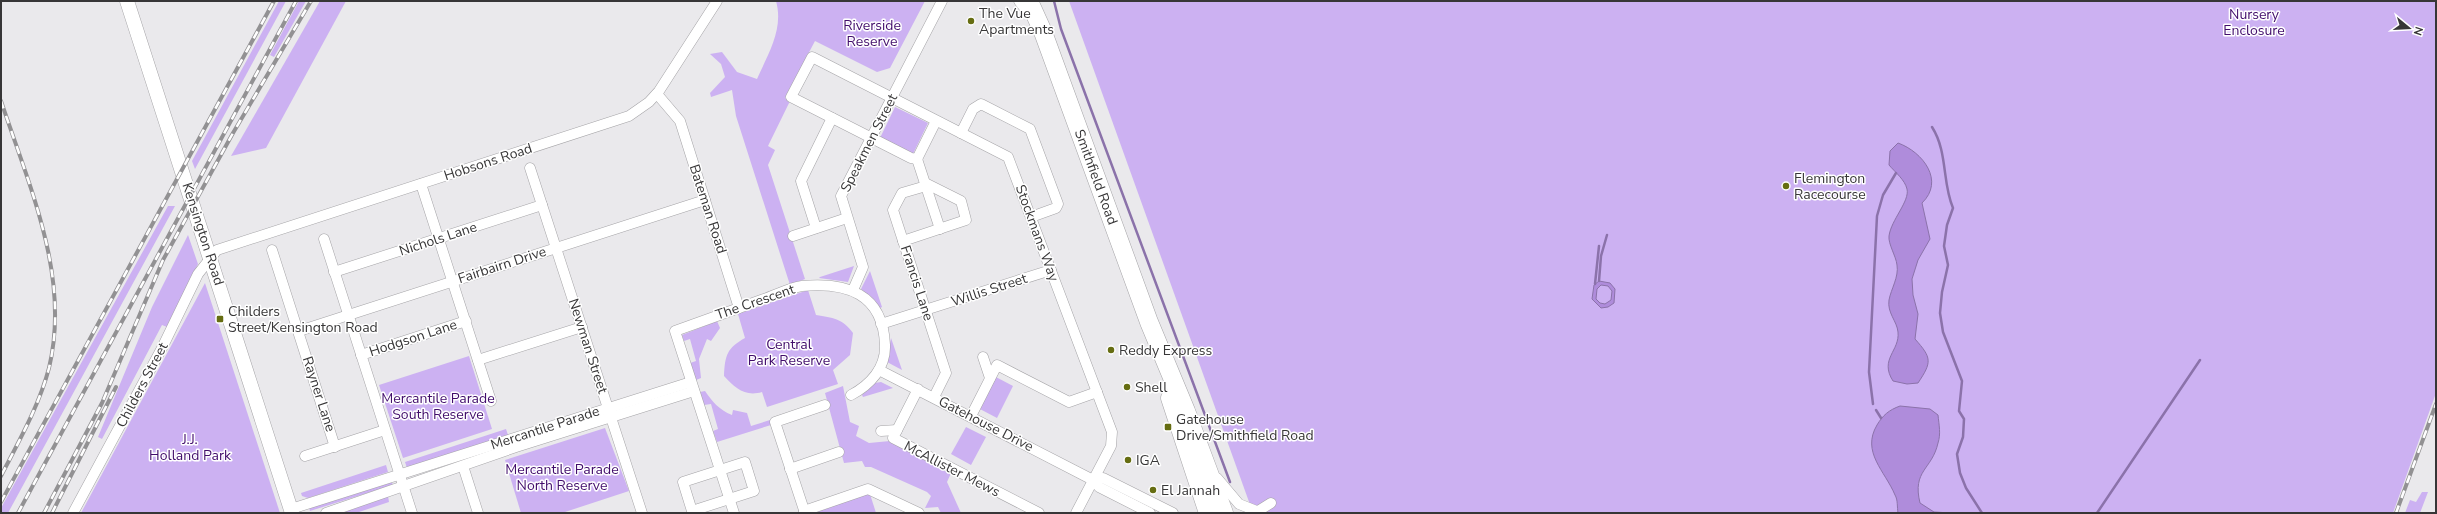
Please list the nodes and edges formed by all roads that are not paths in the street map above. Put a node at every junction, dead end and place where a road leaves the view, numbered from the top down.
1 (127, 1) edge
2 (717, 1) edge
3 (942, 1) edge
4 (1019, 1) edge
5 (1029, 1) edge
6 (1035, 1) edge
7 (1042, 30) junction
8 (655, 96) junction
9 (893, 98) junction
10 (832, 118) junction
11 (936, 120) junction
12 (961, 133) junction
13 (872, 138) junction
14 (917, 159) junction
15 (530, 168) dead end
16 (421, 184) junction
17 (925, 184) junction
18 (705, 200) junction
19 (542, 205) junction
20 (1031, 217) junction
21 (847, 218) junction
22 (816, 228) junction
23 (940, 229) junction
24 (793, 236) dead end
25 (324, 239) dead end
26 (439, 239) junction
27 (903, 241) junction
28 (556, 247) junction
29 (272, 250) dead end
30 (210, 257) junction
31 (1051, 270) junction
32 (334, 272) junction
33 (453, 281) junction
34 (853, 290) junction
35 (739, 308) junction
36 (926, 310) junction
37 (348, 315) junction
38 (466, 321) junction
39 (1149, 322) junction
40 (881, 324) junction
41 (582, 327) junction
42 (299, 331) junction
43 (361, 355) junction
44 (983, 357) dead end
45 (478, 360) junction
46 (879, 370) junction
47 (990, 378) junction
48 (692, 386) junction
49 (918, 389) junction
50 (1097, 392) junction
51 (851, 394) dead end
52 (934, 397) junction
53 (491, 401) dead end
54 (825, 405) dead end
55 (610, 413) junction
56 (971, 416) junction
57 (385, 430) junction
58 (897, 430) junction
59 (881, 431) dead end
60 (336, 447) junction
61 (839, 452) dead end
62 (305, 456) dead end
63 (1205, 461) junction
64 (463, 466) junction
65 (790, 469) junction
66 (719, 471) junction
67 (400, 474) junction
68 (1093, 480) junction
69 (404, 486) junction
70 (729, 499) junction
71 (1137, 501) junction
72 (1271, 503) dead end
73 (1217, 510) edge
74 (292, 511) edge
75 (804, 512) edge
76 (1257, 512) edge
77 (73, 513) edge
78 (326, 513) edge
79 (412, 513) edge
80 (478, 513) edge
81 (642, 513) edge
82 (734, 513) edge
83 (919, 513) edge
84 (1039, 513) edge
85 (1076, 513) edge
86 (1150, 513) edge
87 (1173, 513) edge

1 - 30 street, Kensington Road
2 - 8 street, Hobsons Road
3 - 9 street, Speakmen Street
4 - 7 street
5 - 7 highway, Smithfield Road
6 - 7 highway, Smithfield Road
7 - 39 highway, Smithfield Road
8 - 16 street, Hobsons Road
8 - 18 street, Bateman Road
9 - 10 street, Stockmans Way
9 - 11 street, Stockmans Way
9 - 13 street, Speakmen Street
10 - 13 street
10 - 22 street
11 - 12 street, Stockmans Way
11 - 14 street
12 - 20 street, Stockmans Way
12 - 20 street
13 - 14 street
13 - 21 street, Speakmen Street
14 - 17 street
15 - 19 street, Newman Street
16 - 26 street
16 - 30 street, Hobsons Road
17 - 23 street
17 - 23 street
17 - 27 street, Francis Lane
18 - 28 street, Fairbairn Drive
18 - 35 street, Bateman Road
19 - 26 street, Nichols Lane
19 - 28 street, Newman Street
20 - 31 street, Stockmans Way
21 - 22 street
21 - 34 street, Speakmen Street
22 - 24 street
23 - 27 street
25 - 32 street
26 - 32 street, Nichols Lane
26 - 33 street
27 - 36 street, Francis Lane
28 - 33 street, Fairbairn Drive
28 - 41 street, Newman Street
29 - 42 street, Rayner Lane
30 - 74 street, Kensington Road
30 - 77 street, Childers Street
31 - 36 street, Willis Street
31 - 50 street, Stockmans Way
32 - 37 street
33 - 37 street, Fairbairn Drive
33 - 38 street
34 - 35 street, The Crescent
34 - 40 street, The Crescent
35 - 48 street, The Crescent
36 - 40 street, Willis Street
36 - 52 street, Francis Lane
37 - 42 street, Fairbairn Drive
37 - 43 street
38 - 43 street, Hodgson Lane
38 - 45 street
39 - 63 highway, Smithfield Road
39 - 73 highway, Smithfield Road
40 - 46 street, The Crescent
41 - 45 street
41 - 55 street, Newman Street
42 - 60 street, Rayner Lane
43 - 57 street
44 - 47 street
45 - 53 street
46 - 49 street, Gatehouse Drive
46 - 51 street, The Crescent
47 - 50 street
47 - 56 street
48 - 55 street, Mercantile Parade
48 - 66 street, The Crescent
49 - 52 street, Gatehouse Drive
49 - 58 street, McAllister Mews
50 - 68 street, Stockmans Way
52 - 56 street, Gatehouse Drive
54 - 65 street
55 - 64 street, Mercantile Parade
55 - 67 street, Mercantile Parade
55 - 81 street, Newman Street
56 - 68 street, Gatehouse Drive
57 - 60 street, Rayner Lane
57 - 67 street
58 - 59 street
58 - 84 street, McAllister Mews
60 - 62 street, Rayner Lane
61 - 65 street
63 - 73 highway, Smithfield Road
63 - 76 street
64 - 69 street, Mercantile Parade
64 - 80 street
65 - 75 street
66 - 70 street, The Crescent
66 - 70 street
66 - 70 street
67 - 69 street
67 - 74 street, Mercantile Parade
68 - 71 street, Gatehouse Drive
68 - 85 street, Stockmans Way
69 - 78 street, Mercantile Parade
69 - 79 street
70 - 82 street, The Crescent
71 - 86 street, Gatehouse Drive
71 - 87 street, Gatehouse Drive
72 - 76 street
75 - 83 street

